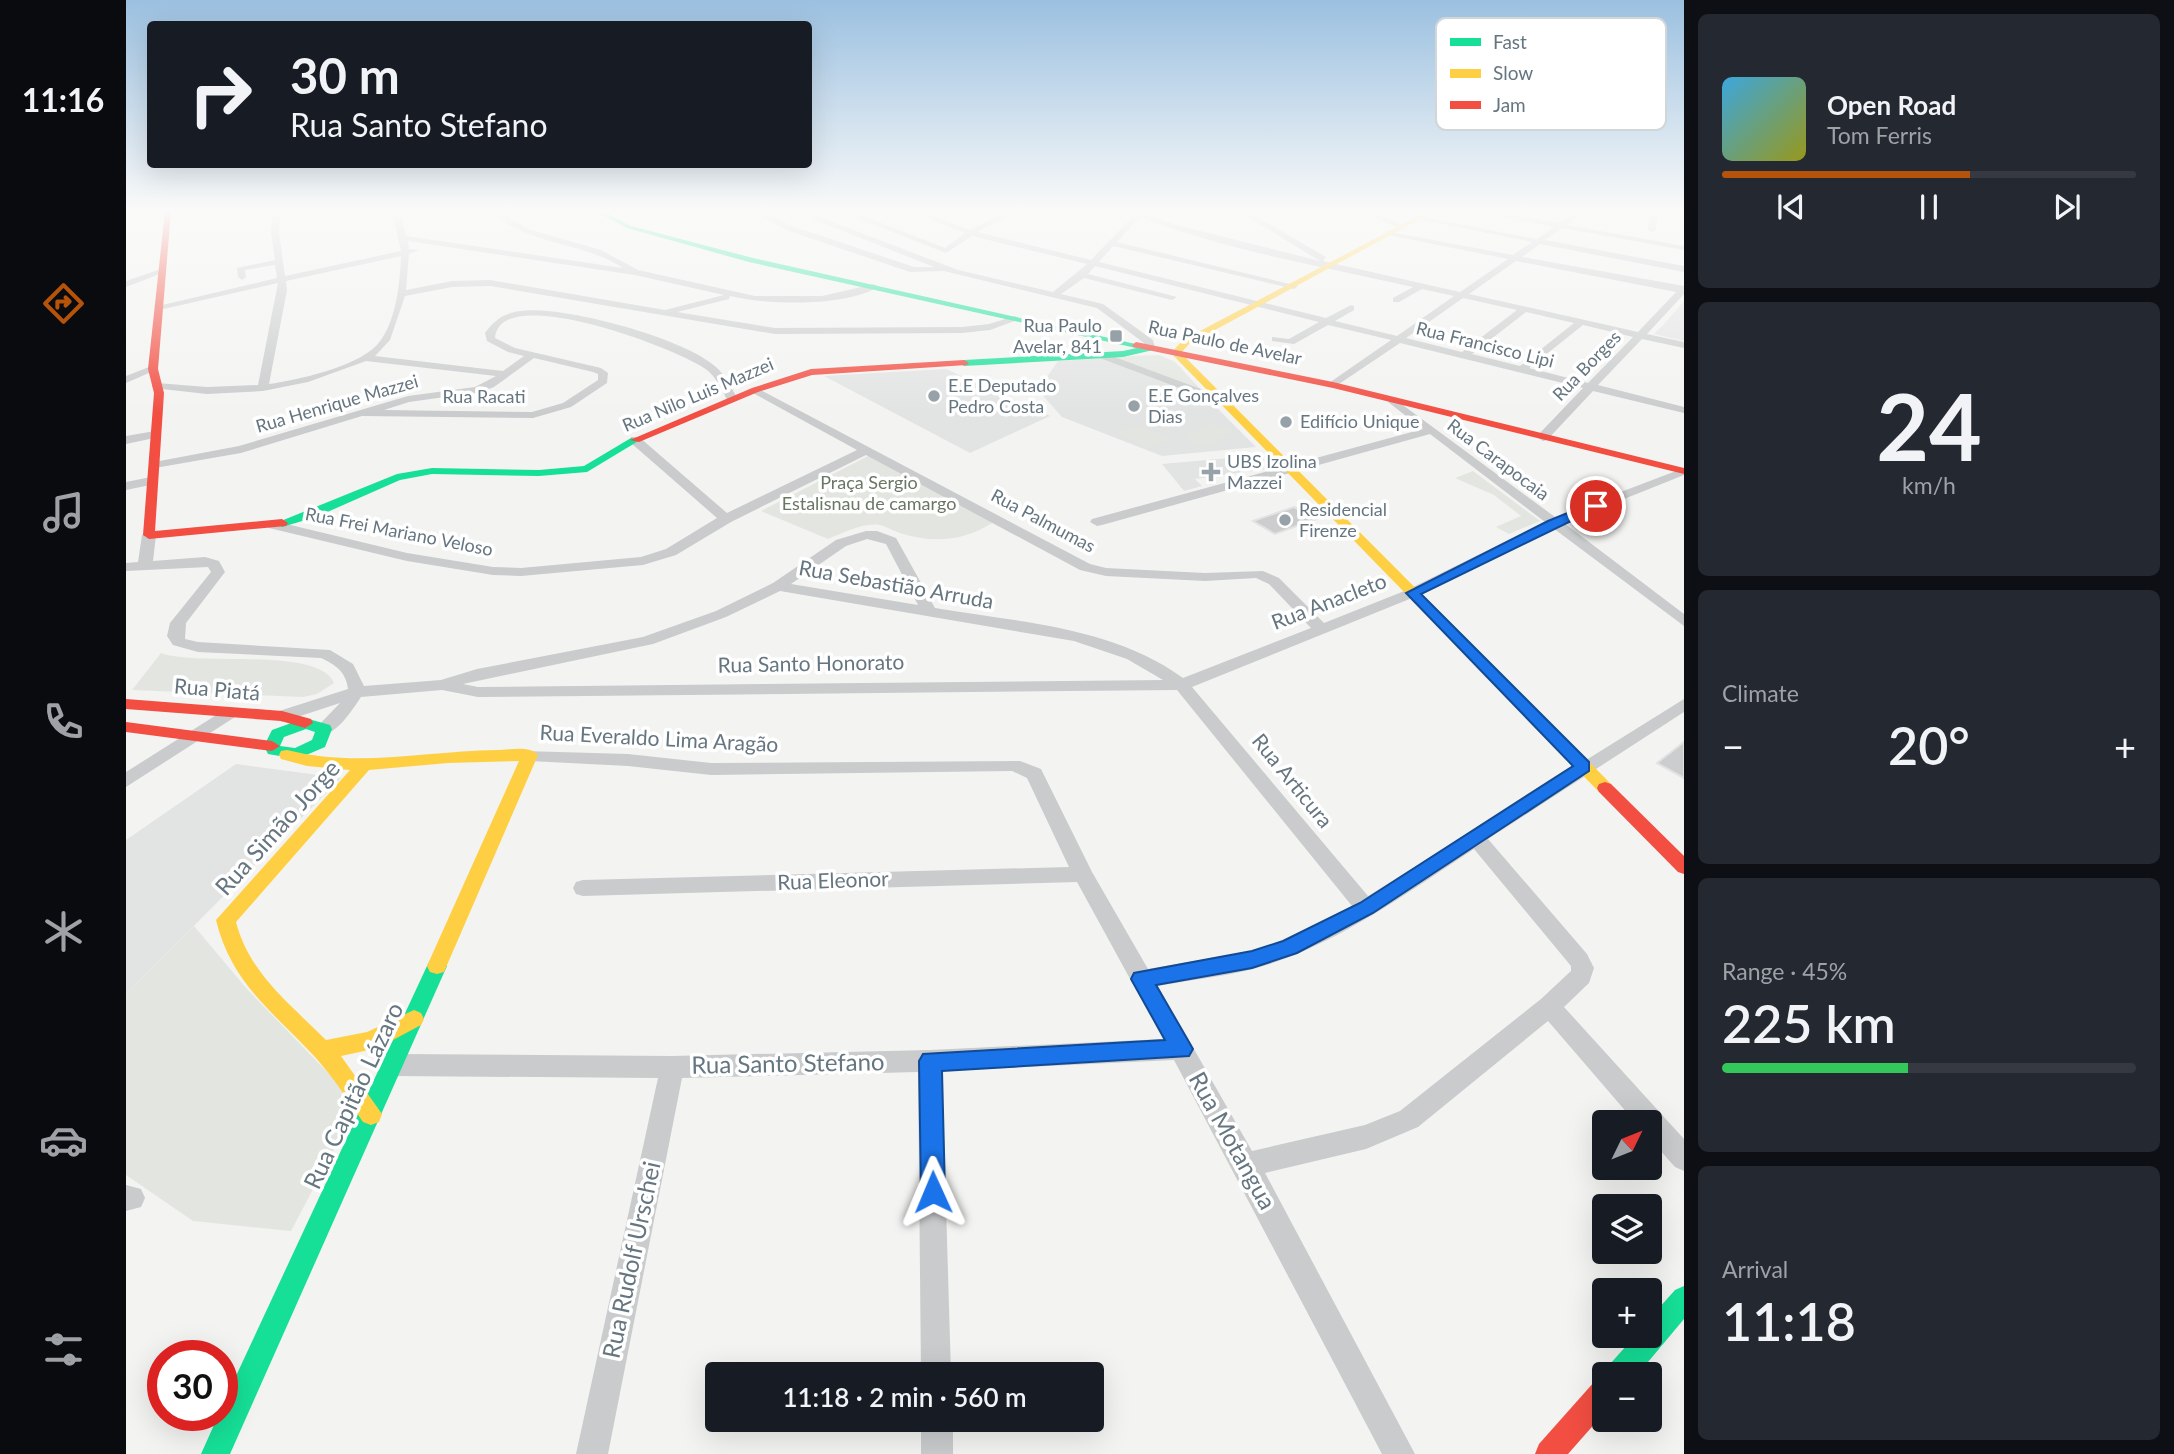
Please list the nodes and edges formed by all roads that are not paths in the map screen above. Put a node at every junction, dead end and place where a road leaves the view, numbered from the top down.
1 (283, 278) edge
2 (161, 279) edge
3 (279, 279) edge
4 (402, 279) edge
5 (663, 279) edge
6 (840, 279) edge
7 (991, 279) edge
8 (1078, 279) edge
9 (1099, 279) edge
10 (1156, 279) edge
11 (1263, 279) edge
12 (1307, 279) edge
13 (1390, 279) edge
14 (1485, 279) edge
15 (1621, 279) edge
16 (1294, 286) junction
17 (1420, 286) junction
18 (874, 287) junction
19 (1683, 291) edge
20 (400, 294) junction
21 (1056, 294) junction
22 (1462, 295) junction
23 (733, 296) junction
24 (1172, 297) dead end
25 (1396, 300) dead end
26 (1260, 305) junction
27 (159, 307) junction
28 (1351, 308) dead end
29 (1524, 309) junction
30 (666, 312) junction
31 (1015, 318) junction
32 (1328, 322) junction
33 (1580, 322) junction
34 (1641, 335) junction
35 (1275, 339) dead end
36 (1399, 340) junction
37 (1684, 345) edge
38 (1150, 348) junction
39 (1176, 353) junction
40 (532, 355) junction
41 (1101, 355) junction
42 (1463, 356) junction
43 (365, 358) junction
44 (153, 369) junction
45 (1521, 370) junction
46 (505, 374) junction
47 (126, 380) edge
48 (1333, 385) junction
49 (157, 387) junction
50 (1590, 387) junction
51 (263, 388) junction
52 (755, 390) junction
53 (732, 399) junction
54 (1221, 400) junction
55 (1392, 400) junction
56 (1684, 410) edge
57 (358, 413) junction
58 (1431, 430) junction
59 (155, 435) junction
60 (1543, 438) junction
61 (126, 440) edge
62 (635, 440) junction
63 (868, 449) junction
64 (1289, 470) junction
65 (1684, 471) edge
66 (152, 474) junction
67 (126, 486) edge
68 (726, 519) junction
69 (1097, 522) dead end
70 (1553, 523) junction
71 (274, 525) junction
72 (149, 535) junction
73 (145, 564) junction
74 (126, 567) edge
75 (778, 586) junction
76 (1412, 593) junction
77 (929, 611) junction
78 (1684, 621) edge
79 (1320, 628) junction
80 (442, 685) junction
81 (1181, 685) junction
82 (356, 692) junction
83 (126, 704) edge
84 (1684, 704) edge
85 (229, 713) junction
86 (282, 716) junction
87 (304, 723) junction
88 (126, 727) edge
89 (324, 729) junction
90 (192, 738) junction
91 (272, 746) junction
92 (316, 746) junction
93 (287, 755) junction
94 (530, 755) junction
95 (343, 764) junction
96 (1014, 765) joint
97 (363, 766) junction
98 (1583, 766) junction
99 (126, 781) edge
100 (1477, 839) junction
101 (1684, 867) edge
102 (1083, 874) junction
103 (583, 888) dead end
104 (1366, 908) junction
105 (1142, 979) junction
106 (1549, 1006) junction
107 (414, 1019) junction
108 (1182, 1049) junction
109 (323, 1050) junction
110 (930, 1061) junction
111 (394, 1065) junction
112 (671, 1067) junction
113 (371, 1114) junction
114 (1684, 1158) edge
115 (1246, 1165) junction
116 (1684, 1298) edge
117 (936, 1362) edge
118 (1629, 1362) edge
119 (1592, 1406) edge
120 (937, 1432) edge
121 (215, 1454) edge
122 (592, 1454) edge
123 (937, 1454) edge
124 (1399, 1454) edge
125 (1549, 1454) edge

1 - 51 street
2 - 27 street
3 - 27 street
4 - 20 street
5 - 23 street
6 - 18 street, Rua Paulo de Avelar
7 - 21 street
8 - 21 street
9 - 24 street
10 - 26 street, Rua Francisco Lipi
11 - 16 street
12 - 16 street
13 - 17 street
14 - 22 street
15 - 19 street
16 - 26 street
17 - 22 street
17 - 25 street
18 - 23 street
18 - 31 street, Rua Paulo de Avelar
19 - 34 street, Rua Borges
20 - 30 street
20 - 43 street
21 - 38 street
22 - 29 street
22 - 36 street
23 - 30 street
26 - 32 street, Rua Francisco Lipi
26 - 39 street
27 - 44 street
28 - 32 street
29 - 33 street
29 - 42 street
30 - 31 street
31 - 38 street, Rua Paulo de Avelar
32 - 35 street
32 - 36 street, Rua Francisco Lipi
33 - 34 street
33 - 45 street
34 - 37 street
34 - 50 street, Rua Borges
36 - 42 street, Rua Francisco Lipi
36 - 48 street
38 - 39 street, Rua Paulo de Avelar
38 - 41 street, Rua Nilo Luis Mazzei
39 - 48 street, Rua Paulo de Avelar
39 - 54 street
40 - 46 street, Rua Henrique Mazzei
40 - 53 street
40 - 57 street, Rua Racati
41 - 52 street, Rua Nilo Luis Mazzei
41 - 54 street
42 - 45 street, Rua Francisco Lipi
43 - 46 street
43 - 51 street
44 - 47 street
44 - 49 street
45 - 50 street, Rua Francisco Lipi
46 - 57 street, Rua Henrique Mazzei
48 - 55 street, Rua Paulo de Avelar
49 - 51 street
49 - 59 street
50 - 56 street, Rua Francisco Lipi
50 - 60 street, Rua Borges
52 - 53 street, Rua Nilo Luis Mazzei
52 - 63 street, Rua Palmumas
53 - 62 street, Rua Nilo Luis Mazzei
54 - 64 street
55 - 58 street, Rua Carapocaia
55 - 60 street, Rua Paulo de Avelar
57 - 66 street, Rua Henrique Mazzei
58 - 64 street
58 - 70 street, Rua Carapocaia
59 - 61 street
59 - 66 street
60 - 65 street, Rua Paulo de Avelar
62 - 68 street
62 - 71 street, Rua Nilo Luis Mazzei
63 - 68 street, Rua Frei Mariano Veloso
63 - 79 street, Rua Palmumas
64 - 69 street
64 - 76 street
65 - 70 street, Rua Anacleto
66 - 67 street, Rua Henrique Mazzei
66 - 72 street
68 - 71 street, Rua Frei Mariano Veloso
70 - 76 street, Rua Anacleto
70 - 78 street, Rua Carapocaia
71 - 72 street, Rua Frei Mariano Veloso
72 - 73 street
73 - 74 street
73 - 82 street
75 - 77 street, Rua Sebastião Arruda
75 - 77 street
75 - 80 street, Rua Sebastião Arruda
76 - 79 street, Rua Anacleto
76 - 98 street
77 - 81 street, Rua Sebastião Arruda
79 - 81 street, Rua Anacleto
80 - 81 street, Rua Santo Honorato
80 - 82 street, Rua Sebastião Arruda
81 - 104 street, Rua Articura
82 - 86 street, Rua Sebastião Arruda
82 - 89 street
83 - 85 street, Rua Piatá
84 - 98 street
85 - 86 street, Rua Piatá
85 - 90 street
86 - 87 street, Rua Piatá
87 - 89 street, Rua Piatá
87 - 91 street
88 - 90 street
89 - 92 street
90 - 91 street
90 - 99 street
91 - 93 street, Rua Everaldo Lima Aragão
92 - 93 street
92 - 95 street, Rua Everaldo Lima Aragão
93 - 95 street, Rua Everaldo Lima Aragão
94 - 96 street, Rua Everaldo Lima Aragão
94 - 97 street, Rua Everaldo Lima Aragão
94 - 107 street, Rua Capitão Lázaro
95 - 97 street, Rua Everaldo Lima Aragão
96 - 102 street, Rua Motangua
97 - 109 street, Rua Simão Jorge
98 - 100 street
98 - 101 street
100 - 104 street
100 - 106 street
102 - 103 street, Rua Eleonor
102 - 105 street, Rua Motangua
104 - 105 street
105 - 108 street, Rua Motangua
106 - 114 street
106 - 115 street
107 - 109 street
107 - 111 street, Rua Capitão Lázaro
108 - 110 street, Rua Santo Stefano
108 - 115 street, Rua Motangua
109 - 113 street, Rua Simão Jorge
110 - 112 street, Rua Santo Stefano
110 - 117 street
111 - 112 street, Rua Santo Stefano
111 - 113 street, Rua Capitão Lázaro
112 - 122 street, Rua Rudolf Urschei
113 - 121 street, Rua Capitão Lázaro
115 - 124 street, Rua Motangua
116 - 118 street
119 - 125 street
120 - 123 street

